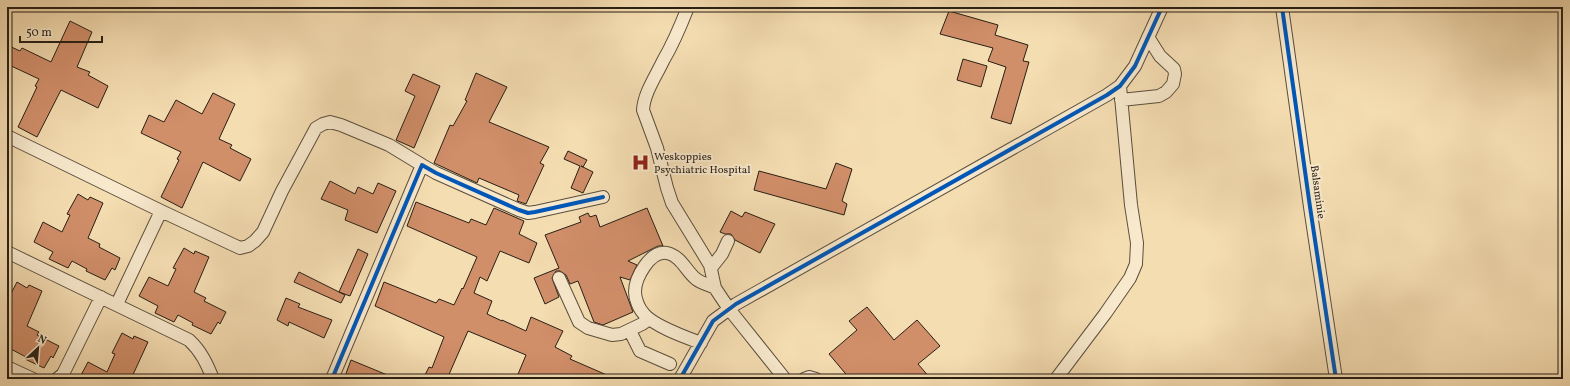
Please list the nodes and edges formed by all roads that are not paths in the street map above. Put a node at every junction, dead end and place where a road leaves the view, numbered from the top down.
1 (688, 7) edge
2 (1162, 7) edge
3 (1282, 7) edge
4 (1148, 37) junction
5 (1120, 86) junction
6 (1121, 100) junction
7 (7, 136) edge
8 (422, 165) junction
9 (602, 197) dead end
10 (161, 211) junction
11 (728, 241) dead end
12 (7, 252) edge
13 (711, 268) junction
14 (559, 278) dead end
15 (715, 288) junction
16 (101, 297) junction
17 (117, 304) junction
18 (729, 309) junction
19 (649, 319) junction
20 (630, 331) junction
21 (701, 343) junction
22 (670, 364) dead end
23 (7, 367) edge
24 (33, 379) edge
25 (57, 379) edge
26 (214, 379) edge
27 (332, 379) edge
28 (680, 379) edge
29 (785, 379) edge
30 (804, 379) edge
31 (816, 379) edge
32 (1056, 379) edge
33 (1336, 379) edge

1 - 13 street
2 - 4 street
3 - 33 street, Balsaminie
4 - 5 street
4 - 6 street
5 - 6 street
5 - 18 street
6 - 32 street
7 - 10 street
8 - 9 street
8 - 10 street
8 - 27 street
10 - 17 street
11 - 13 street
12 - 16 street
13 - 15 street
14 - 20 street
15 - 18 street
15 - 19 street
16 - 17 street
16 - 25 street
17 - 26 street
18 - 21 street
18 - 29 street
19 - 20 street
19 - 21 street
20 - 22 street
21 - 28 street
23 - 24 street
30 - 31 street

